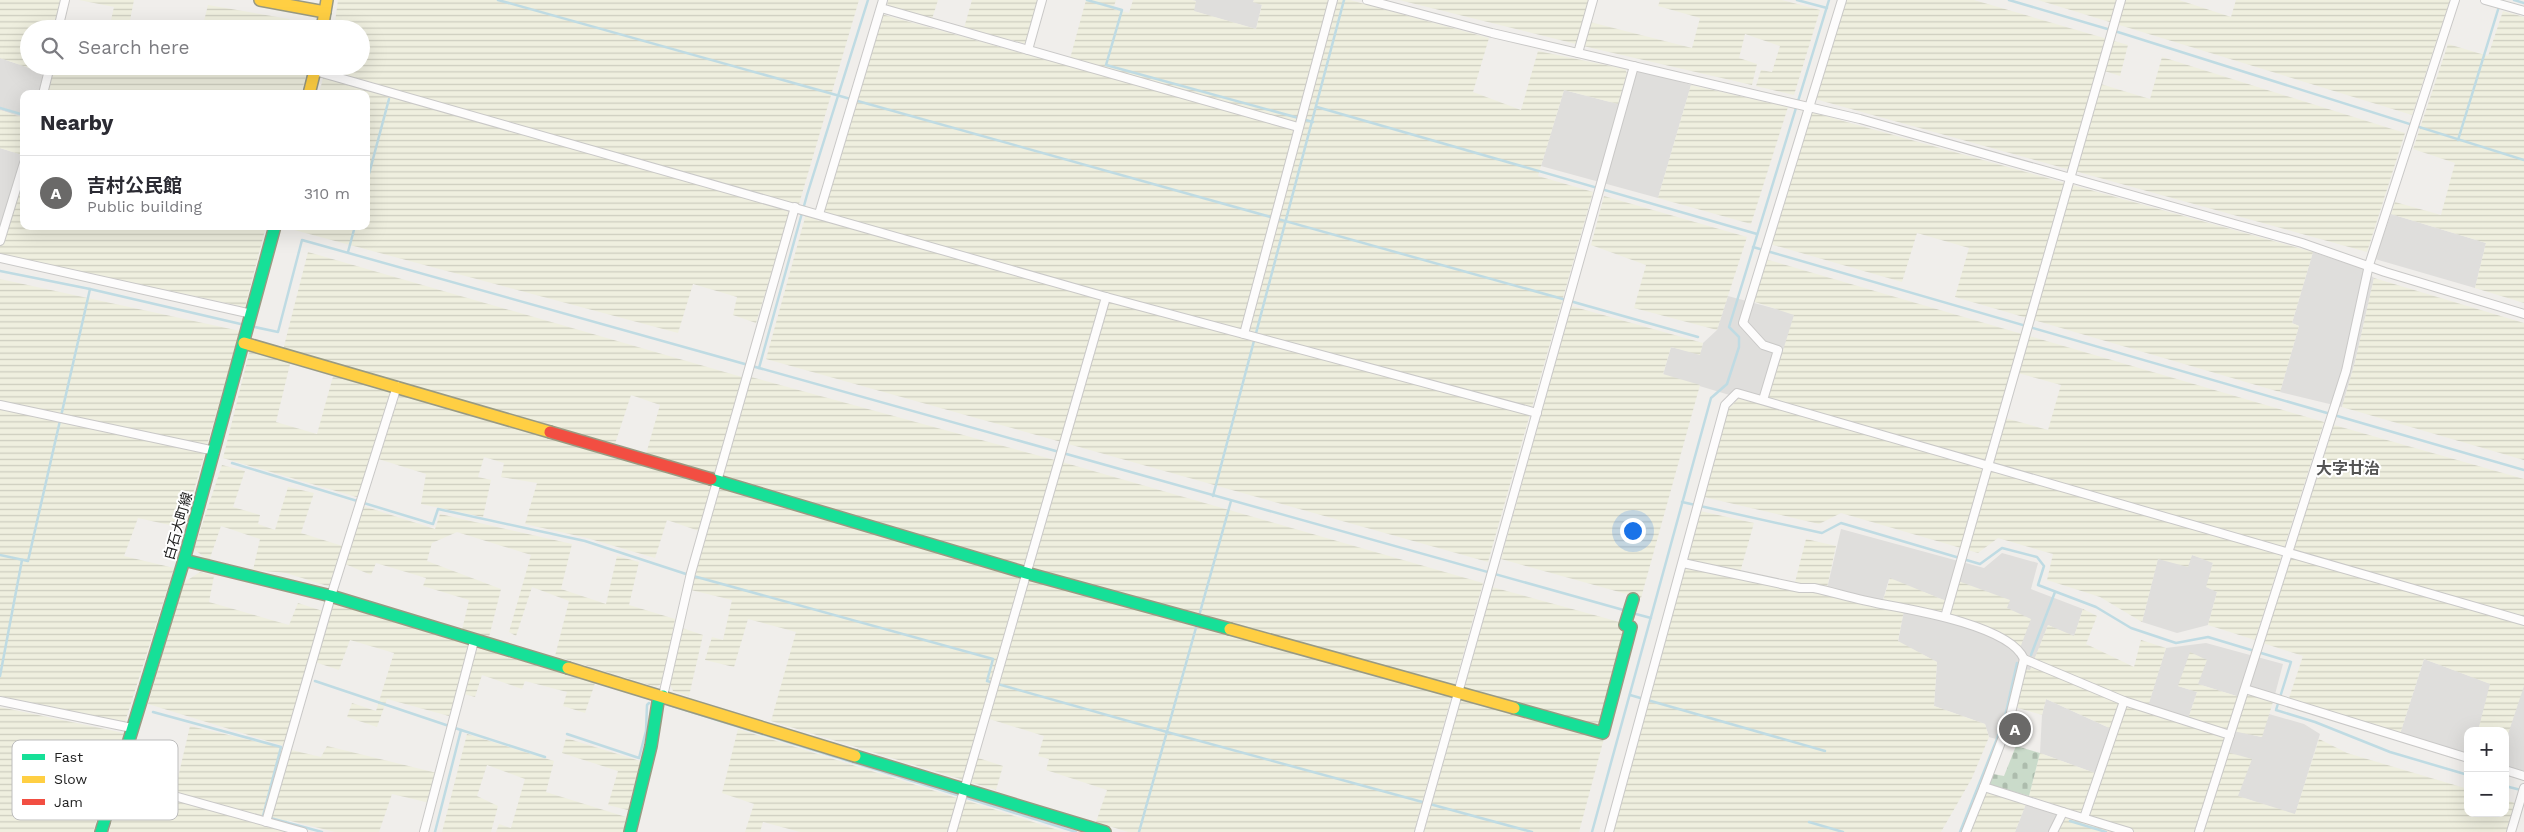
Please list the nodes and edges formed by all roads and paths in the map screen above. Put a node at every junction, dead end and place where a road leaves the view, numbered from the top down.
1 (65, 0) edge
2 (260, 0) edge
3 (1042, 0) edge
4 (1333, 0) edge
5 (1367, 0) edge
6 (1593, 0) edge
7 (1842, 0) edge
8 (2121, 0) edge
9 (2455, 0) edge
10 (2485, 0) edge
11 (882, 4) edge
12 (326, 6) edge
13 (2524, 11) edge
14 (60, 20) edge
15 (324, 20) edge
16 (1028, 50) junction
17 (1578, 53) junction
18 (1634, 66) junction
19 (48, 75) edge
20 (314, 75) edge
21 (336, 75) edge
22 (44, 90) edge
23 (310, 90) edge
24 (1802, 104) junction
25 (1300, 121) junction
26 (20, 176) edge
27 (2071, 178) junction
28 (797, 207) junction
29 (819, 214) junction
30 (274, 230) edge
31 (0, 241) edge
32 (0, 258) edge
33 (2369, 265) junction
34 (1106, 296) junction
35 (2524, 314) edge
36 (250, 322) junction
37 (1251, 336) junction
38 (244, 343) junction
39 (397, 386) junction
40 (1763, 400) junction
41 (0, 405) edge
42 (1537, 414) junction
43 (215, 451) junction
44 (1988, 465) junction
45 (717, 482) junction
46 (2287, 552) junction
47 (184, 560) junction
48 (1683, 563) junction
49 (1026, 573) junction
50 (331, 596) junction
51 (1631, 606) dead end
52 (1945, 617) junction
53 (2524, 621) edge
54 (474, 641) junction
55 (2024, 659) junction
56 (2245, 689) junction
57 (1458, 693) junction
58 (662, 696) junction
59 (0, 701) edge
60 (2124, 701) junction
61 (132, 728) junction
62 (2230, 735) junction
63 (129, 740) edge
64 (2464, 757) edge
65 (2509, 771) edge
66 (2524, 776) edge
67 (1984, 786) junction
68 (2523, 791) edge
69 (963, 793) junction
70 (178, 796) edge
71 (2063, 812) junction
72 (2084, 818) junction
73 (267, 819) junction
74 (105, 820) edge
75 (101, 832) edge
76 (303, 832) edge
77 (424, 832) edge
78 (630, 832) edge
79 (952, 832) edge
80 (1105, 832) edge
81 (1419, 832) edge
82 (1609, 832) edge
83 (1966, 832) edge
84 (2053, 832) edge
85 (2129, 832) edge
86 (2199, 832) edge
87 (2511, 832) edge

1 - 14 street
2 - 12 street
3 - 16 street
4 - 25 street
5 - 17 street
6 - 17 street
7 - 24 street
8 - 27 street
9 - 33 street
10 - 13 street
11 - 16 street
11 - 29 street
12 - 15 street
16 - 25 street
17 - 18 street
18 - 24 street
18 - 42 street
19 - 22 street
20 - 23 street
21 - 28 street
24 - 27 street
24 - 40 street
25 - 37 street
26 - 31 street
27 - 33 street
27 - 44 street
28 - 29 street
28 - 45 street
29 - 34 street
30 - 36 street, 白石大町線
32 - 36 street
33 - 35 street
33 - 46 street
34 - 37 street
34 - 49 street
36 - 38 street, 白石大町線
37 - 42 street
38 - 39 street
38 - 43 street, 白石大町線
39 - 45 street
39 - 50 street
40 - 44 street
40 - 48 street
41 - 43 street
42 - 57 street
43 - 47 street, 白石大町線
44 - 46 street
44 - 52 street
45 - 49 street
45 - 58 street
46 - 53 street
46 - 56 street
47 - 50 street
47 - 61 street, 白石大町線
48 - 52 street
48 - 82 street
49 - 57 street
49 - 69 street
50 - 54 street
50 - 73 street
51 - 57 street
52 - 55 street
54 - 58 street
54 - 77 street
55 - 60 street
55 - 67 street
56 - 62 street
56 - 64 street
57 - 81 street
58 - 69 street
58 - 78 street
59 - 61 street
60 - 62 street
60 - 72 street
61 - 63 street, 白石大町線
62 - 86 street
65 - 66 street
67 - 71 street
67 - 83 street
68 - 87 street
69 - 79 street
69 - 80 street
70 - 73 street
71 - 72 street
71 - 84 street
72 - 85 street
73 - 76 street
74 - 75 street, 白石大町線

